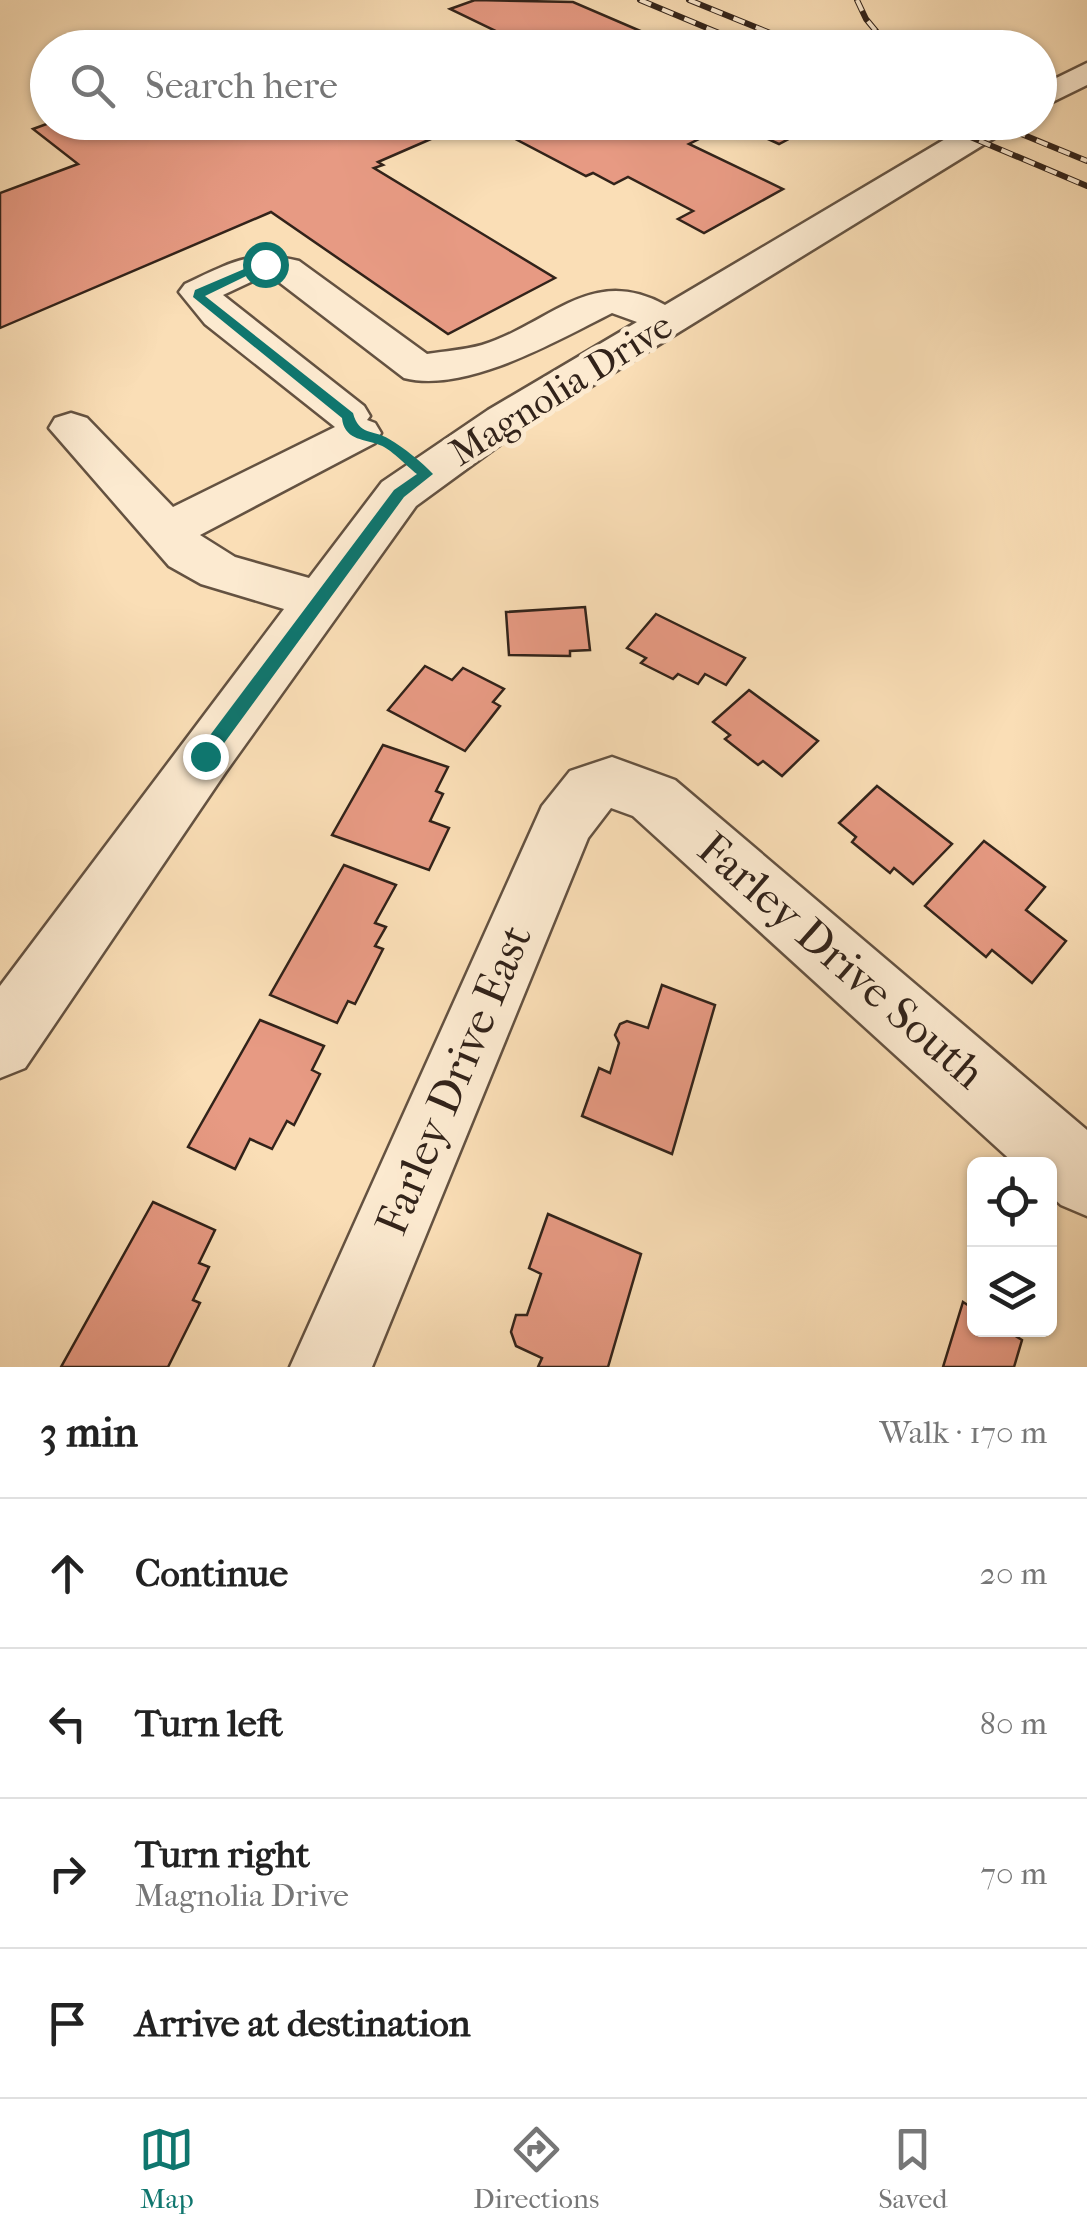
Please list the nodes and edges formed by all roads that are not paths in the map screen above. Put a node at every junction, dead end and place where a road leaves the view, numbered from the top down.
1 (1087, 72) edge
2 (1057, 89) edge
3 (968, 140) edge
4 (666, 322) junction
5 (70, 428) dead end
6 (363, 430) junction
7 (426, 474) junction
8 (167, 530) junction
9 (318, 600) junction
10 (580, 795) joint
11 (0, 1042) edge
12 (1087, 1179) edge
13 (331, 1367) edge

1 - 2 street
3 - 4 street, Magnolia Drive
4 - 6 street
4 - 7 street, Magnolia Drive
5 - 8 street
6 - 7 street
6 - 8 street
7 - 9 street, Magnolia Drive
8 - 9 street
9 - 11 street, Magnolia Drive
10 - 12 street, Farley Drive South
10 - 13 street, Farley Drive East

